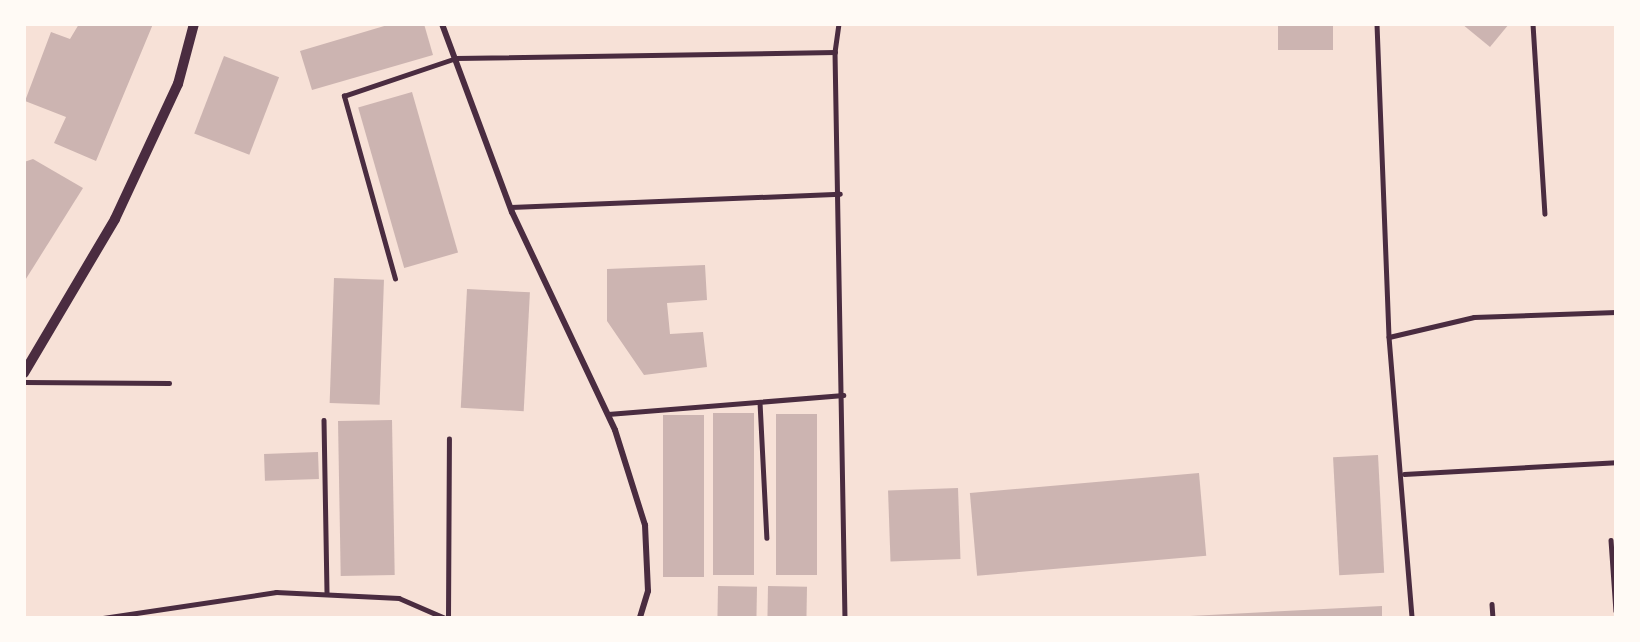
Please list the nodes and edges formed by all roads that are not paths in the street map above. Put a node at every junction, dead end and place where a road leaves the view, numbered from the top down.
1 (194, 24) edge
2 (442, 24) edge
3 (839, 24) edge
4 (1377, 24) edge
5 (1533, 24) edge
6 (835, 52) junction
7 (456, 58) junction
8 (840, 194) junction
9 (511, 207) junction
10 (1545, 214) dead end
11 (395, 279) dead end
12 (1616, 312) edge
13 (1389, 337) junction
14 (24, 373) edge
15 (24, 382) edge
16 (169, 383) dead end
17 (843, 395) junction
18 (760, 402) junction
19 (608, 414) junction
20 (324, 420) dead end
21 (449, 439) dead end
22 (1616, 462) edge
23 (1404, 474) junction
24 (767, 538) dead end
25 (1611, 540) dead end
26 (327, 592) junction
27 (1492, 604) dead end
28 (1616, 611) edge
29 (103, 618) edge
30 (447, 618) edge
31 (640, 618) edge
32 (845, 618) edge
33 (1412, 618) edge
34 (1493, 618) edge

1 - 14 street
2 - 7 street
3 - 6 lane
4 - 13 lane
5 - 10 lane
6 - 7 lane
6 - 8 lane
7 - 9 street
7 - 11 lane
8 - 9 lane
8 - 17 lane
9 - 19 street
12 - 13 lane
13 - 23 lane
15 - 16 lane
17 - 18 lane
17 - 32 lane
18 - 19 lane
18 - 24 lane
19 - 31 street
20 - 26 lane
21 - 30 lane
22 - 23 lane
23 - 33 lane
25 - 28 lane
26 - 29 lane
26 - 30 lane
27 - 34 lane

